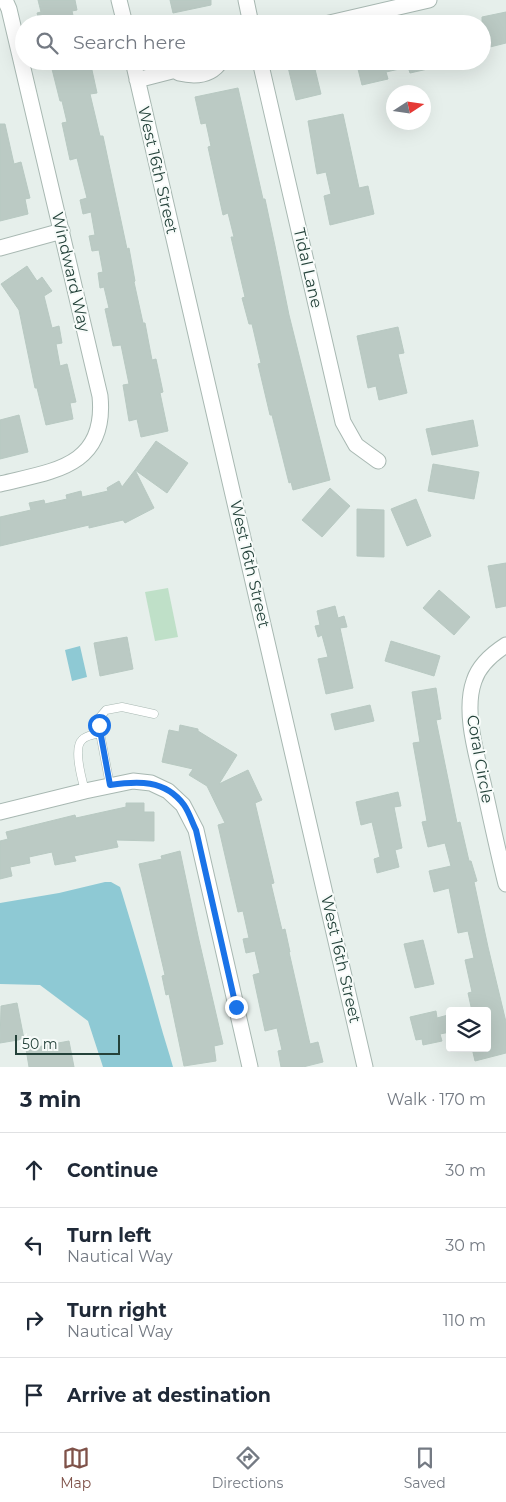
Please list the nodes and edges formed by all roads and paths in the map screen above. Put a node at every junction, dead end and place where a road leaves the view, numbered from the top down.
1 (5, 0) edge
2 (119, 0) edge
3 (246, 0) edge
4 (429, 0) edge
5 (123, 15) edge
6 (249, 15) edge
7 (365, 15) edge
8 (15, 35) edge
9 (23, 70) edge
10 (135, 70) edge
11 (177, 70) edge
12 (214, 70) edge
13 (262, 70) edge
14 (173, 71) junction
15 (138, 80) junction
16 (62, 231) junction
17 (0, 248) edge
18 (378, 461) dead end
19 (0, 484) edge
20 (506, 645) edge
21 (154, 714) dead end
22 (100, 733) junction
23 (110, 785) junction
24 (85, 791) junction
25 (0, 812) edge
26 (506, 884) edge
27 (250, 1067) edge
28 (366, 1067) edge

1 - 8 street, Windward Way
2 - 5 street
3 - 6 street
4 - 7 street
9 - 16 street, Windward Way
10 - 15 street, West 16th Street
11 - 14 street
12 - 14 street
13 - 18 street, Tidal Lane
14 - 15 street
15 - 28 street, West 16th Street
16 - 17 street
16 - 19 street, Windward Way
20 - 26 street, Coral Circle
21 - 22 lane
22 - 23 lane
22 - 24 lane
23 - 24 street
23 - 27 street
24 - 25 street

